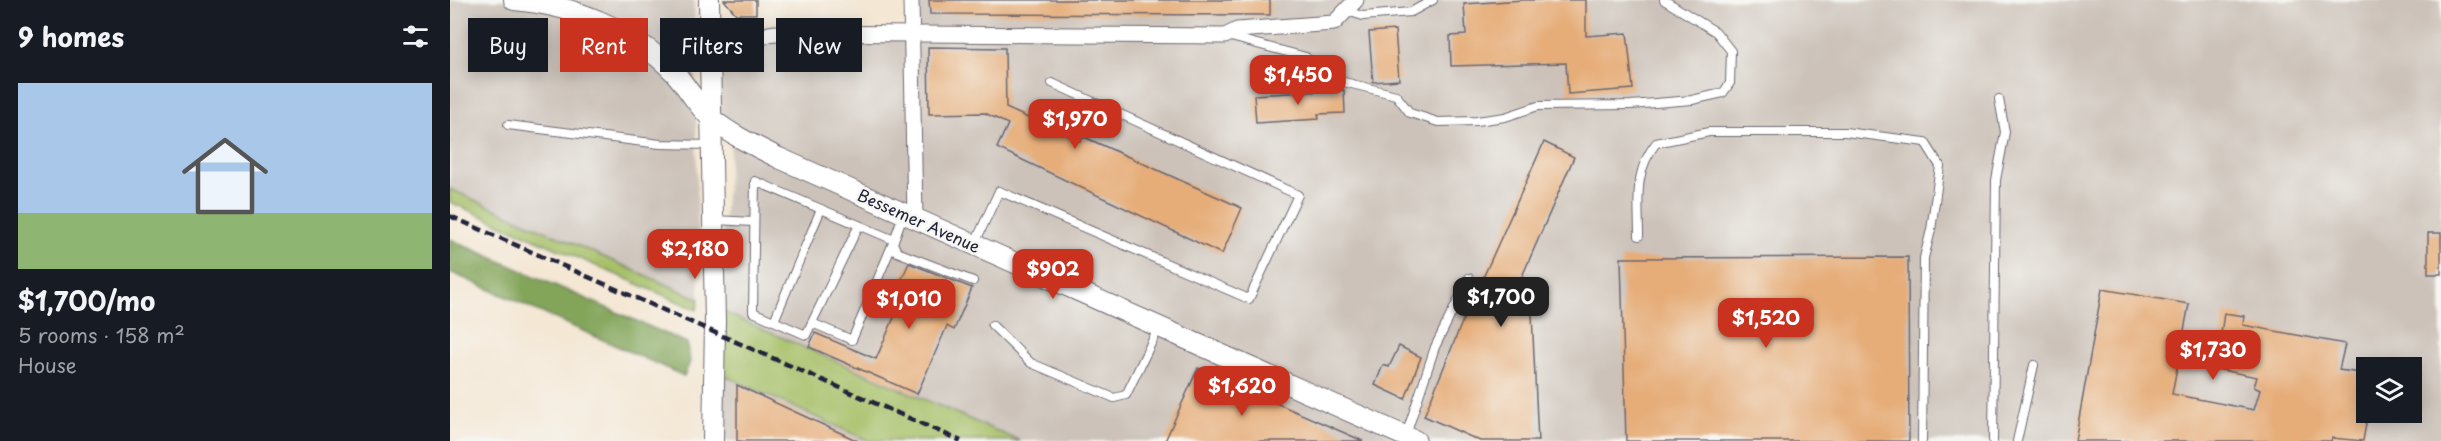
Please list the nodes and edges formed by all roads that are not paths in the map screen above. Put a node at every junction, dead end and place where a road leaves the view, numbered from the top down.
1 (514, 0) edge
2 (709, 0) edge
3 (911, 0) edge
4 (1433, 0) edge
5 (1664, 0) edge
6 (1351, 5) edge
7 (709, 18) edge
8 (912, 33) junction
9 (1231, 33) junction
10 (764, 37) edge
11 (659, 57) joint
12 (710, 72) edge
13 (1052, 83) dead end
14 (1999, 99) dead end
15 (711, 118) junction
16 (508, 125) dead end
17 (711, 145) junction
18 (821, 210) junction
19 (910, 216) junction
20 (713, 220) junction
21 (754, 222) junction
22 (859, 225) junction
23 (1639, 236) dead end
24 (893, 242) junction
25 (974, 245) junction
26 (1469, 278) dead end
27 (973, 281) dead end
28 (774, 321) junction
29 (812, 322) junction
30 (992, 325) dead end
31 (1159, 327) junction
32 (2034, 364) dead end
33 (1271, 376) junction
34 (1262, 396) dead end
35 (1411, 439) edge
36 (713, 441) edge
37 (1922, 441) edge
38 (1993, 441) edge
39 (2017, 441) edge

1 - 11 street, Bessemer Avenue
2 - 7 street
3 - 8 street
4 - 6 lane
5 - 9 lane
6 - 9 street
8 - 9 street
8 - 10 street
8 - 19 street
11 - 15 street, Bessemer Avenue
12 - 15 street
13 - 25 lane
14 - 38 lane
15 - 17 street
15 - 19 street, Bessemer Avenue
16 - 17 lane
17 - 20 street
18 - 21 lane
18 - 22 lane
18 - 28 lane
19 - 24 lane
19 - 25 street, Bessemer Avenue
20 - 21 lane
20 - 36 street
21 - 28 lane
22 - 24 lane
22 - 29 lane
23 - 37 lane
24 - 27 lane
24 - 29 lane
25 - 31 street, Bessemer Avenue
26 - 35 lane
28 - 29 lane
30 - 31 lane
31 - 33 street, Bessemer Avenue
32 - 39 lane
33 - 34 lane
33 - 35 street, Bessemer Avenue

